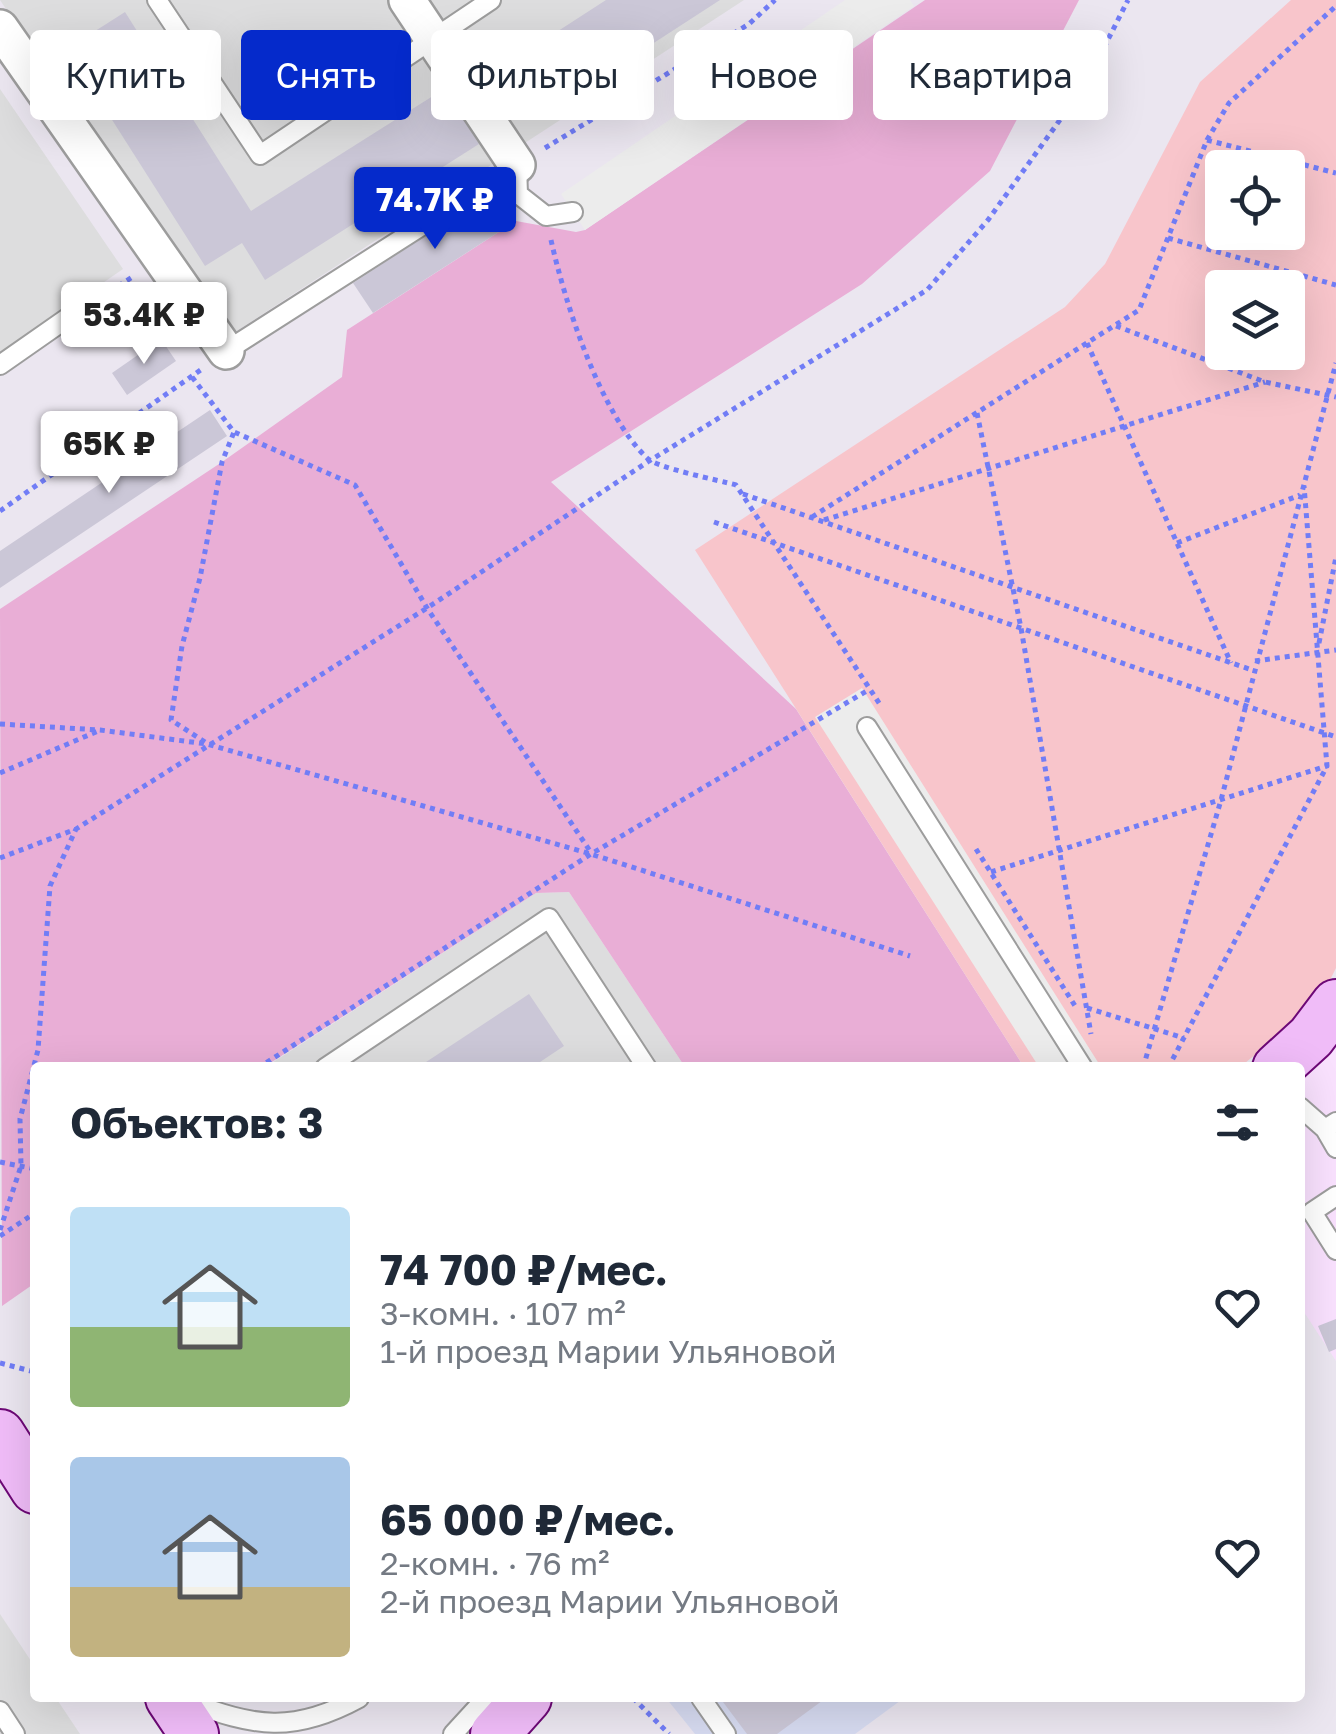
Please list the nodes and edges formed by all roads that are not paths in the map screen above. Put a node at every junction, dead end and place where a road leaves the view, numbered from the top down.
1 (157, 0) edge
2 (407, 0) edge
3 (491, 0) edge
4 (0, 28) edge
5 (447, 30) edge
6 (431, 35) edge
7 (431, 41) edge
8 (487, 120) edge
9 (517, 165) junction
10 (573, 212) dead end
11 (73, 314) road end
12 (226, 351) joint
13 (0, 365) edge
14 (868, 727) dead end
15 (1336, 1004) edge
16 (334, 1062) edge
17 (637, 1062) edge
18 (1080, 1062) edge
19 (1283, 1062) edge
20 (1305, 1110) edge
21 (1330, 1126) edge
22 (1336, 1148) edge
23 (1336, 1196) edge
24 (1336, 1250) edge
25 (0, 1434) edge
26 (30, 1481) edge
27 (175, 1702) edge
28 (184, 1702) edge
29 (353, 1702) edge
30 (482, 1702) edge
31 (524, 1702) edge
32 (704, 1702) edge
33 (0, 1711) edge
34 (15, 1734) edge
35 (194, 1734) edge
36 (452, 1734) edge
37 (496, 1734) edge
38 (726, 1734) edge

1 - 7 lane
2 - 6 street
3 - 5 lane
4 - 12 street
8 - 9 street
9 - 10 lane
9 - 12 lane
11 - 13 lane
14 - 18 lane
15 - 19 main road
16 - 17 lane
20 - 21 lane
21 - 22 lane
23 - 24 lane
25 - 26 main road
27 - 35 main road
28 - 29 lane
30 - 36 lane
31 - 37 main road
32 - 38 lane
33 - 34 lane

